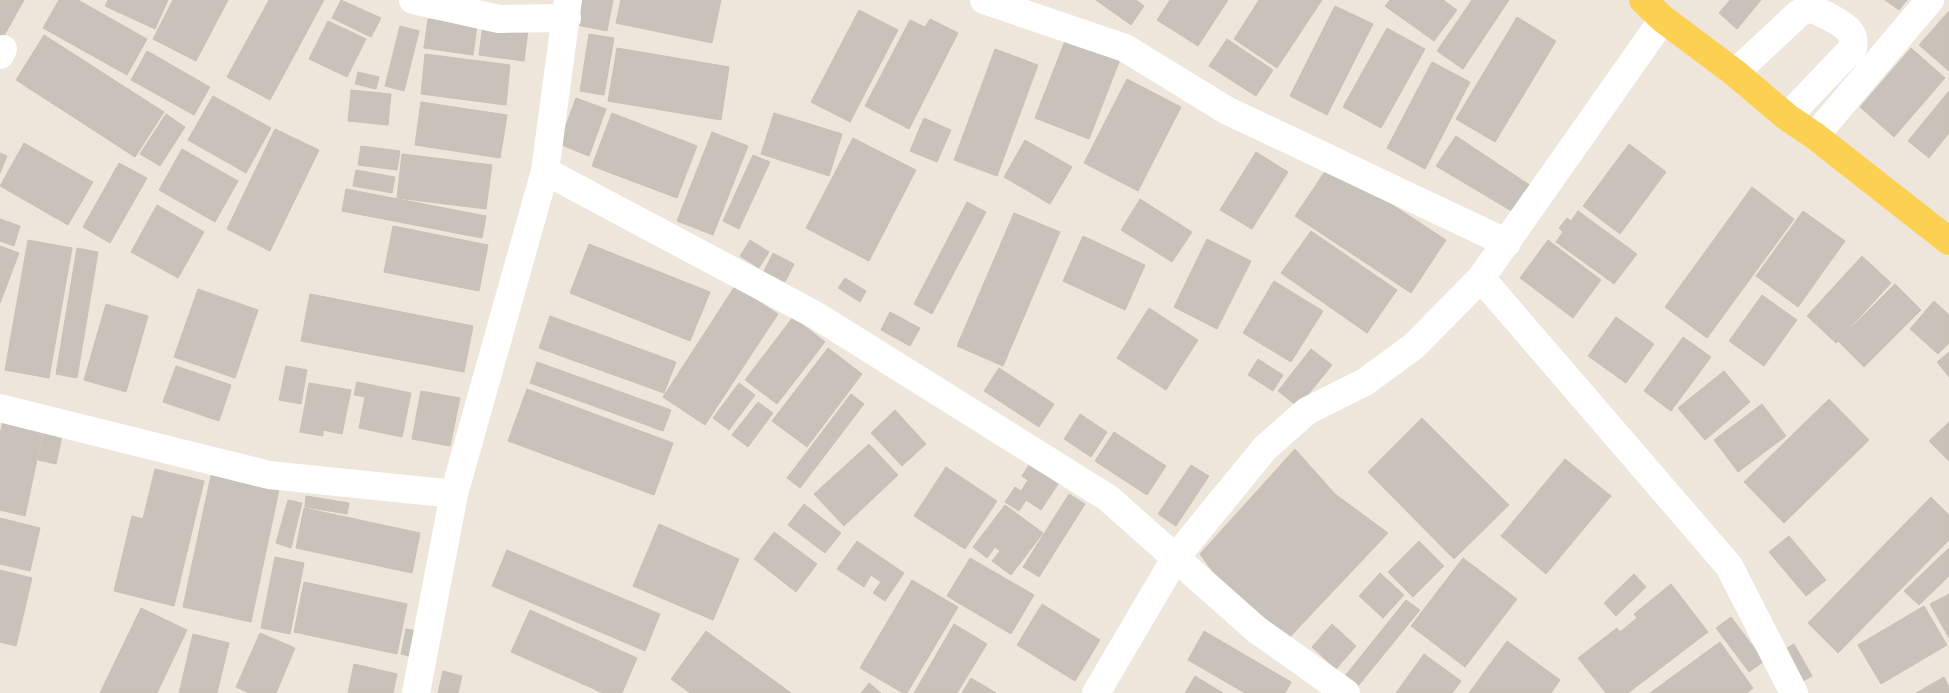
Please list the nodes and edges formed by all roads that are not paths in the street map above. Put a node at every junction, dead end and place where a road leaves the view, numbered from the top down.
1 (413, 0) edge
2 (984, 0) edge
3 (1643, 0) edge
4 (1930, 0) edge
5 (567, 9) edge
6 (1663, 19) junction
7 (1735, 73) junction
8 (1787, 116) junction
9 (1815, 136) junction
10 (545, 171) junction
11 (1949, 242) edge
12 (1507, 243) junction
13 (1481, 278) junction
14 (0, 408) edge
15 (454, 494) junction
16 (1176, 557) junction
17 (416, 693) edge
18 (1096, 693) edge
19 (1346, 693) edge
20 (1794, 693) edge

1 - 5 street
2 - 12 street
3 - 6 main road
4 - 9 street
5 - 10 street
6 - 7 main road
6 - 12 street
7 - 8 main road
7 - 8 street
8 - 9 main road
9 - 11 main road
10 - 15 street
10 - 16 street
12 - 13 street
13 - 16 street
13 - 20 street
14 - 15 street
15 - 17 street
16 - 18 street
16 - 19 street

